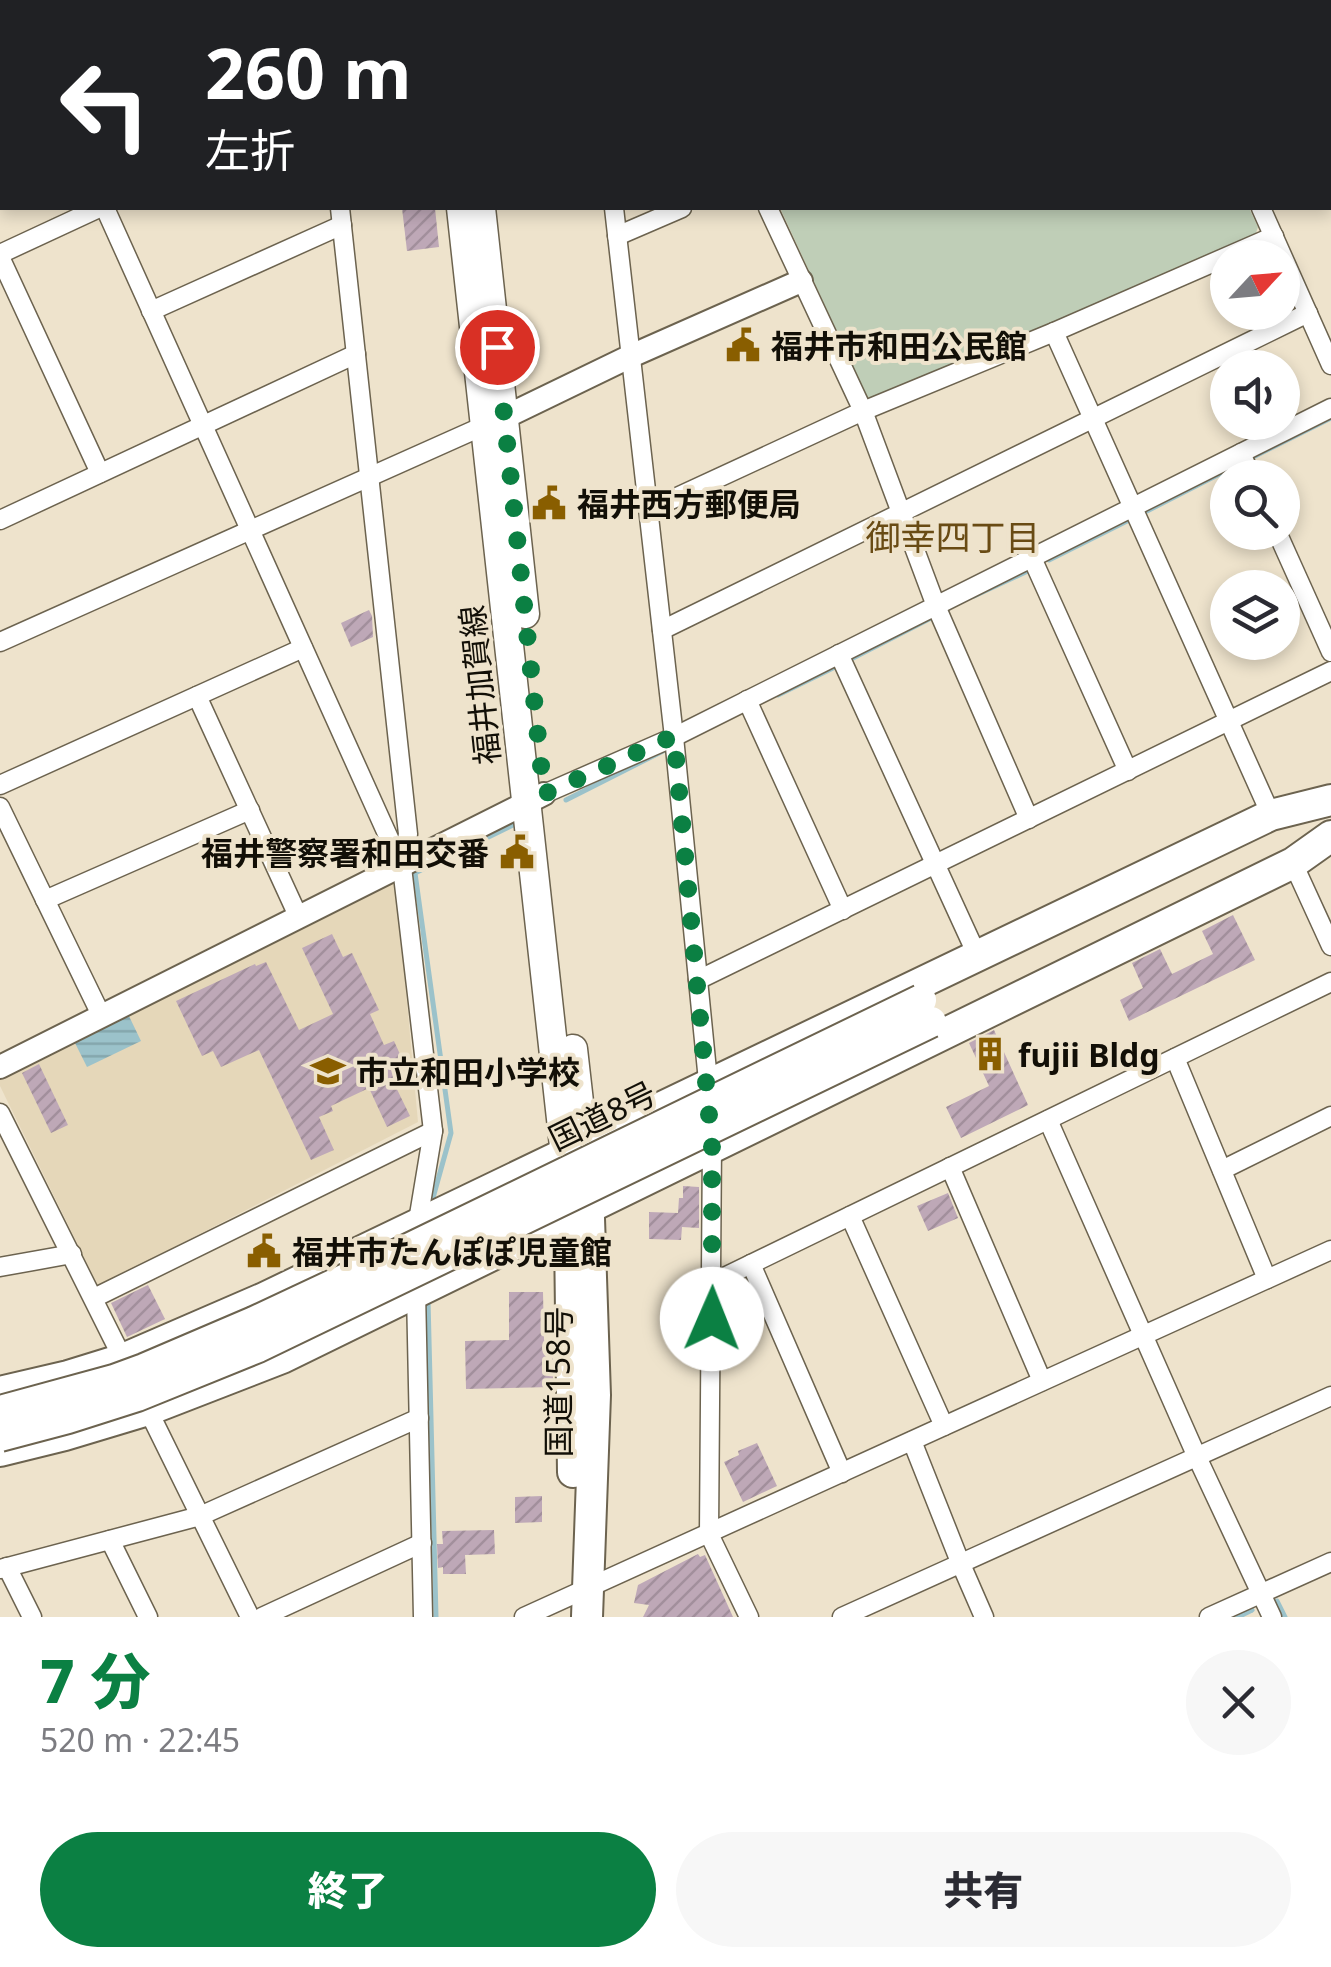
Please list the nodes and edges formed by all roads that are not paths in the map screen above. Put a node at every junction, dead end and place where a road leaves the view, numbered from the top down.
1 (97, 210) edge
2 (103, 210) edge
3 (461, 210) edge
4 (481, 210) edge
5 (614, 210) edge
6 (677, 210) edge
7 (769, 210) edge
8 (1262, 210) edge
9 (341, 216) edge
10 (617, 236) junction
11 (1274, 236) junction
12 (2, 249) edge
13 (801, 281) junction
14 (152, 311) junction
15 (1308, 313) junction
16 (1054, 332) junction
17 (356, 354) junction
18 (630, 356) junction
19 (1331, 365) edge
20 (1331, 408) edge
21 (863, 412) junction
22 (1092, 417) junction
23 (495, 421) junction
24 (203, 425) junction
25 (1241, 453) junction
26 (1244, 460) edge
27 (100, 474) junction
28 (371, 476) junction
29 (1134, 506) junction
30 (648, 510) junction
31 (901, 513) junction
32 (0, 520) edge
33 (250, 530) junction
34 (1285, 550) edge
35 (1032, 558) junction
36 (936, 606) junction
37 (662, 630) junction
38 (0, 642) edge
39 (304, 648) junction
40 (1331, 652) edge
41 (839, 654) junction
42 (1331, 672) edge
43 (197, 696) junction
44 (748, 700) junction
45 (1230, 721) junction
46 (674, 736) junction
47 (1128, 771) junction
48 (402, 776) junction
49 (0, 784) edge
50 (368, 790) junction
51 (536, 798) junction
52 (1331, 800) edge
53 (0, 808) edge
54 (250, 810) junction
55 (1271, 815) junction
56 (1029, 819) junction
57 (1331, 827) edge
58 (1331, 836) edge
59 (1294, 863) junction
60 (936, 865) junction
61 (402, 866) junction
62 (45, 900) junction
63 (843, 910) junction
64 (299, 918) junction
65 (1331, 946) edge
66 (977, 955) junction
67 (698, 980) junction
68 (1331, 982) edge
69 (926, 1011) junction
70 (102, 1017) junction
71 (1175, 1058) junction
72 (0, 1068) edge
73 (708, 1084) junction
74 (0, 1114) edge
75 (1331, 1116) edge
76 (1048, 1120) junction
77 (433, 1131) junction
78 (712, 1147) junction
79 (575, 1151) junction
80 (950, 1168) junction
81 (1222, 1170) junction
82 (580, 1212) junction
83 (850, 1216) junction
84 (422, 1223) junction
85 (1331, 1250) edge
86 (72, 1254) junction
87 (751, 1264) junction
88 (0, 1267) edge
89 (1267, 1279) junction
90 (712, 1283) junction
91 (416, 1292) junction
92 (94, 1298) junction
93 (1142, 1335) junction
94 (123, 1359) junction
95 (1042, 1381) junction
96 (0, 1392) edge
97 (1331, 1396) edge
98 (148, 1410) junction
99 (0, 1411) edge
100 (419, 1418) junction
101 (944, 1426) junction
102 (0, 1436) edge
103 (912, 1441) junction
104 (0, 1452) edge
105 (1197, 1456) junction
106 (842, 1473) junction
107 (200, 1516) junction
108 (709, 1534) junction
109 (110, 1540) junction
110 (422, 1543) junction
111 (960, 1562) junction
112 (1331, 1562) edge
113 (3, 1568) edge
114 (1260, 1594) junction
115 (580, 1604) edge
116 (32, 1617) edge
117 (148, 1617) edge
118 (250, 1617) edge
119 (262, 1617) edge
120 (423, 1617) edge
121 (524, 1617) edge
122 (749, 1617) edge
123 (842, 1617) edge
124 (984, 1617) edge
125 (1209, 1617) edge
126 (1272, 1617) edge

1 - 12 street
2 - 14 street
3 - 23 main road, 福井加賀線
4 - 23 main road, 福井加賀線
5 - 10 street
6 - 10 street
7 - 13 street
8 - 11 street
9 - 14 street
9 - 17 street
10 - 18 street
11 - 15 street
11 - 16 street
12 - 27 street
13 - 18 street
13 - 21 street
14 - 24 street
15 - 19 street
15 - 22 street
16 - 21 street
16 - 22 street
17 - 24 street
17 - 28 street
18 - 23 street
18 - 30 street
20 - 25 street
21 - 30 street
21 - 31 street
22 - 29 street
22 - 31 street
23 - 28 street
23 - 51 main road, 福井加賀線
24 - 27 street
24 - 33 street
25 - 26 street
25 - 29 street
27 - 32 street
28 - 33 street
28 - 48 street
29 - 35 street
29 - 45 street
30 - 37 street
31 - 36 street
31 - 37 street
33 - 38 street
33 - 39 street
34 - 40 street
35 - 36 street
35 - 47 street
36 - 41 street
36 - 56 street
37 - 46 street
39 - 43 street
39 - 50 street
41 - 44 street
41 - 60 street
42 - 45 street
43 - 49 street
43 - 54 street
44 - 46 street
44 - 63 street
45 - 47 street
45 - 55 street
46 - 51 street
46 - 67 street
47 - 56 street
48 - 50 street
48 - 61 street
50 - 61 street
51 - 61 street
51 - 79 main road, 福井加賀線
52 - 55 highway
52 - 69 highway, 国道8号
53 - 62 street
54 - 62 street
54 - 64 street
55 - 66 highway
56 - 60 street
57 - 69 highway, 国道8号
58 - 59 highway
59 - 65 street
59 - 78 highway
60 - 63 street
60 - 66 street
61 - 64 street
61 - 77 street
62 - 70 street
63 - 67 street
64 - 70 street
66 - 73 highway
67 - 73 street
68 - 71 street
69 - 99 highway, 国道8号, bridge
69 - 102 highway, 国道8号, bridge
70 - 72 street
71 - 76 street
71 - 81 street
73 - 78 street
73 - 79 highway
74 - 86 street
75 - 81 street
76 - 80 street
76 - 93 street
77 - 84 street
77 - 92 street
78 - 82 highway
78 - 90 street
79 - 82 highway, 国道158号
79 - 84 highway
80 - 83 street
80 - 95 street
81 - 89 street
82 - 91 highway
82 - 115 highway, 国道158号
83 - 87 street
83 - 101 street
84 - 94 highway
85 - 89 street
86 - 88 street
86 - 92 street
87 - 90 street
87 - 106 street
89 - 93 street
90 - 108 street
91 - 98 highway
91 - 100 street
92 - 94 street
93 - 95 street
93 - 105 street
94 - 96 highway
95 - 101 street
97 - 105 street
98 - 104 highway
98 - 107 street
100 - 107 street
100 - 110 street
101 - 103 street
103 - 106 street
103 - 111 street
105 - 111 street
105 - 114 street
106 - 108 street
107 - 109 street
107 - 118 street
108 - 115 street
108 - 122 street
109 - 113 street
109 - 117 street
110 - 119 street
110 - 120 street
111 - 123 street
111 - 124 street
112 - 114 street
113 - 116 street
114 - 125 street
114 - 126 street
115 - 121 street

